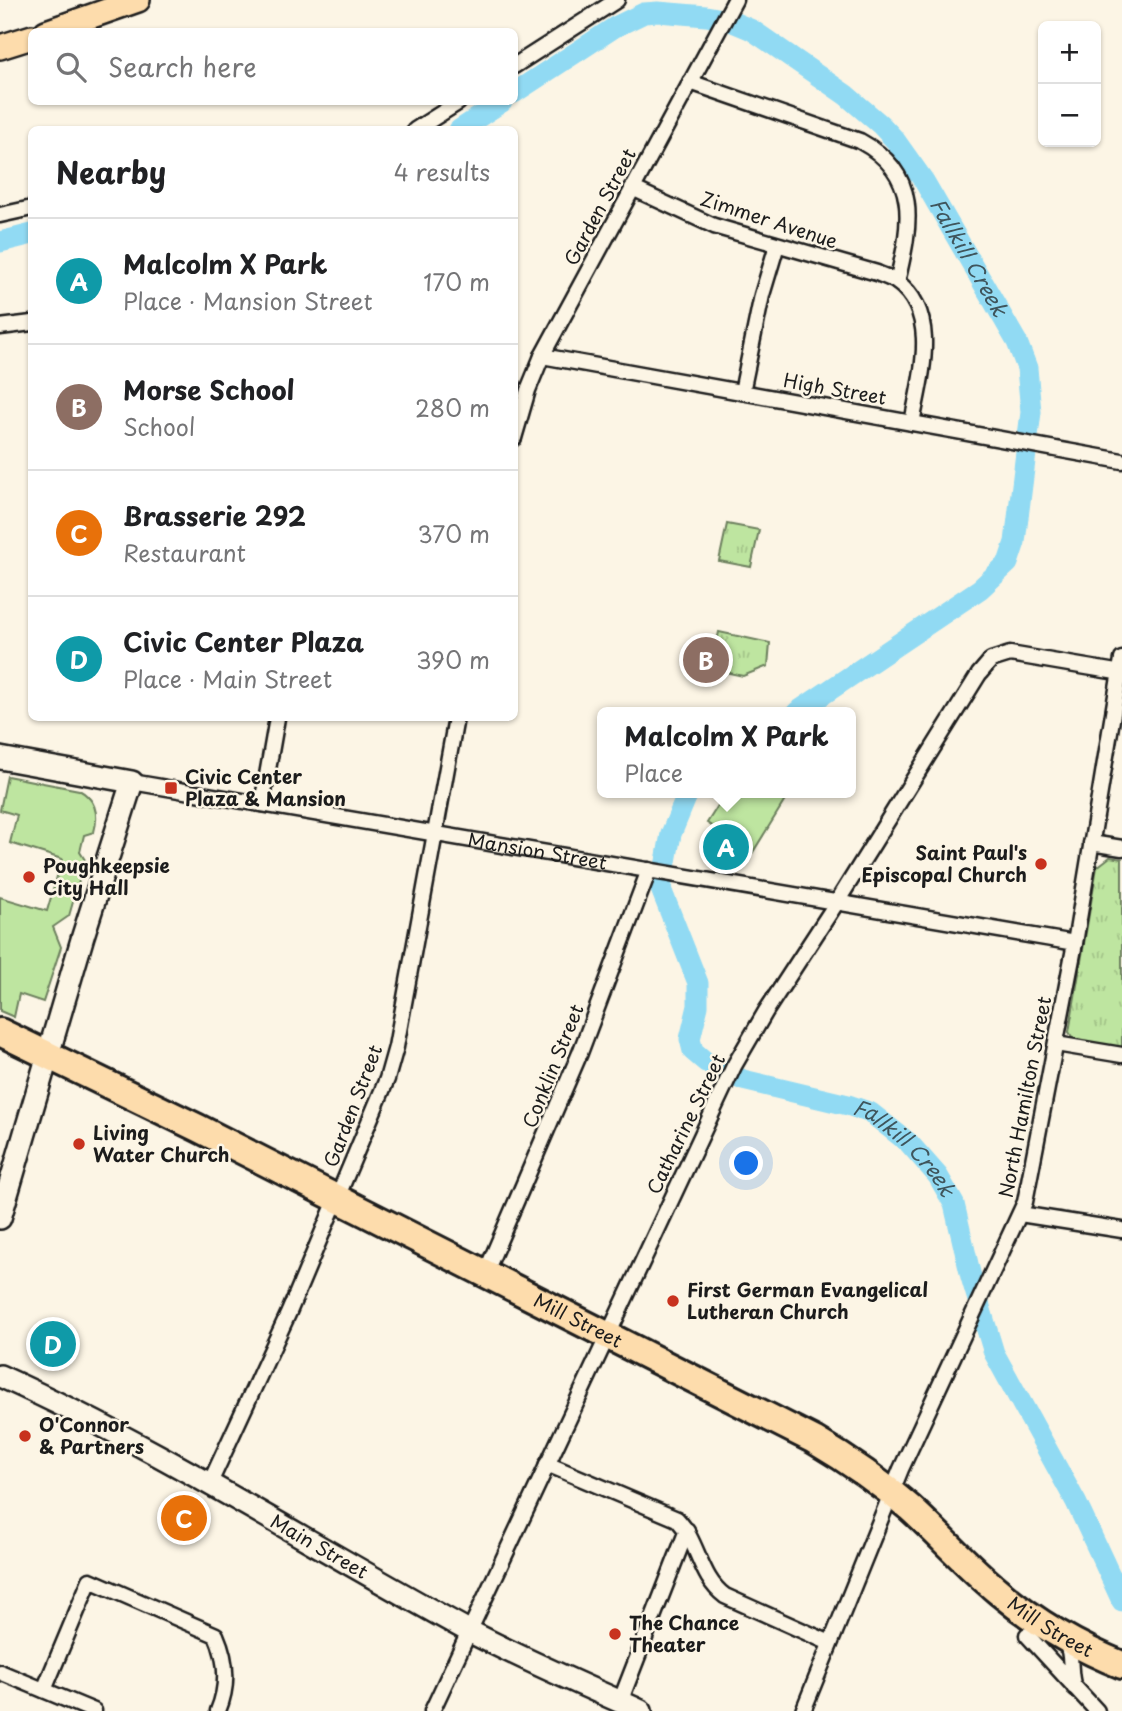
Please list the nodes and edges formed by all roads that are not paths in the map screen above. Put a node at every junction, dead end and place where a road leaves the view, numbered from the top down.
1 (138, 0) edge
2 (617, 0) edge
3 (728, 12) edge
4 (58, 28) edge
5 (28, 38) edge
6 (0, 47) edge
7 (518, 63) edge
8 (690, 82) junction
9 (454, 105) edge
10 (421, 126) edge
11 (632, 188) junction
12 (28, 209) edge
13 (0, 215) edge
14 (777, 245) junction
15 (897, 282) junction
16 (28, 324) edge
17 (0, 327) edge
18 (542, 356) junction
19 (521, 388) edge
20 (742, 392) junction
21 (518, 409) edge
22 (912, 423) junction
23 (1122, 461) edge
24 (1121, 668) edge
25 (277, 721) edge
26 (455, 721) edge
27 (0, 758) edge
28 (132, 782) junction
29 (262, 804) junction
30 (433, 833) junction
31 (1091, 843) junction
32 (1122, 848) edge
33 (651, 870) junction
34 (837, 902) junction
35 (1074, 943) junction
36 (0, 1025) edge
37 (0, 1032) edge
38 (1056, 1044) junction
39 (38, 1049) junction
40 (1122, 1055) edge
41 (338, 1199) junction
42 (1020, 1214) junction
43 (0, 1218) edge
44 (1122, 1230) edge
45 (485, 1274) junction
46 (607, 1336) junction
47 (0, 1376) edge
48 (547, 1464) junction
49 (209, 1485) junction
50 (891, 1492) junction
51 (687, 1530) junction
52 (470, 1631) junction
53 (1027, 1635) dead end
54 (1060, 1635) junction
55 (831, 1643) junction
56 (1122, 1665) edge
57 (0, 1672) edge
58 (44, 1690) junction
59 (1077, 1691) junction
60 (620, 1702) junction
61 (94, 1711) edge
62 (218, 1711) edge
63 (432, 1711) edge
64 (641, 1711) edge
65 (803, 1711) edge
66 (1097, 1711) edge

1 - 4 main road
2 - 7 street
3 - 8 street, Garden Street
5 - 6 main road
8 - 11 street, Garden Street
8 - 15 street
9 - 10 street
11 - 14 street, Zimmer Avenue
11 - 18 street, Garden Street
12 - 13 street
14 - 15 street, Zimmer Avenue
14 - 20 street
15 - 22 street
16 - 17 street
18 - 19 street, Garden Street
18 - 20 street, High Street
19 - 21 street, Garden Street
20 - 22 street, High Street
22 - 23 street, High Street
24 - 31 street, North Hamilton Street
24 - 34 street, Catharine Street
25 - 29 street
26 - 30 street, Garden Street
27 - 28 street, Mansion Street
28 - 29 street, Mansion Street
28 - 39 street
29 - 30 street, Mansion Street
30 - 33 street, Mansion Street
30 - 41 street, Garden Street
31 - 32 street
31 - 35 street, North Hamilton Street
33 - 34 street, Mansion Street
33 - 45 street, Conklin Street
34 - 35 street, Mansion Street
34 - 46 street, Catharine Street
35 - 38 street, North Hamilton Street
36 - 39 street, Mill Street
37 - 39 highway
38 - 40 street
38 - 42 street, North Hamilton Street
39 - 41 highway, Mill Street
39 - 43 street
41 - 45 highway, Mill Street
41 - 49 street, Garden Street
42 - 44 street
42 - 50 street, North Hamilton Street
45 - 46 highway, Mill Street
46 - 48 street, Catharine Street
46 - 50 highway, Mill Street
47 - 49 street, Main Street
48 - 51 street
48 - 52 street, Catharine Street
49 - 52 street, Main Street
50 - 54 highway, Mill Street
50 - 55 street, North Hamilton Street
51 - 55 street
51 - 60 street
52 - 60 street, Main Street
52 - 63 street, Catharine Street
53 - 59 street
54 - 56 highway, Mill Street
54 - 59 street
55 - 65 street, North Hamilton Street
57 - 58 street
58 - 61 street
58 - 62 street
59 - 66 street
60 - 64 street, Main Street

